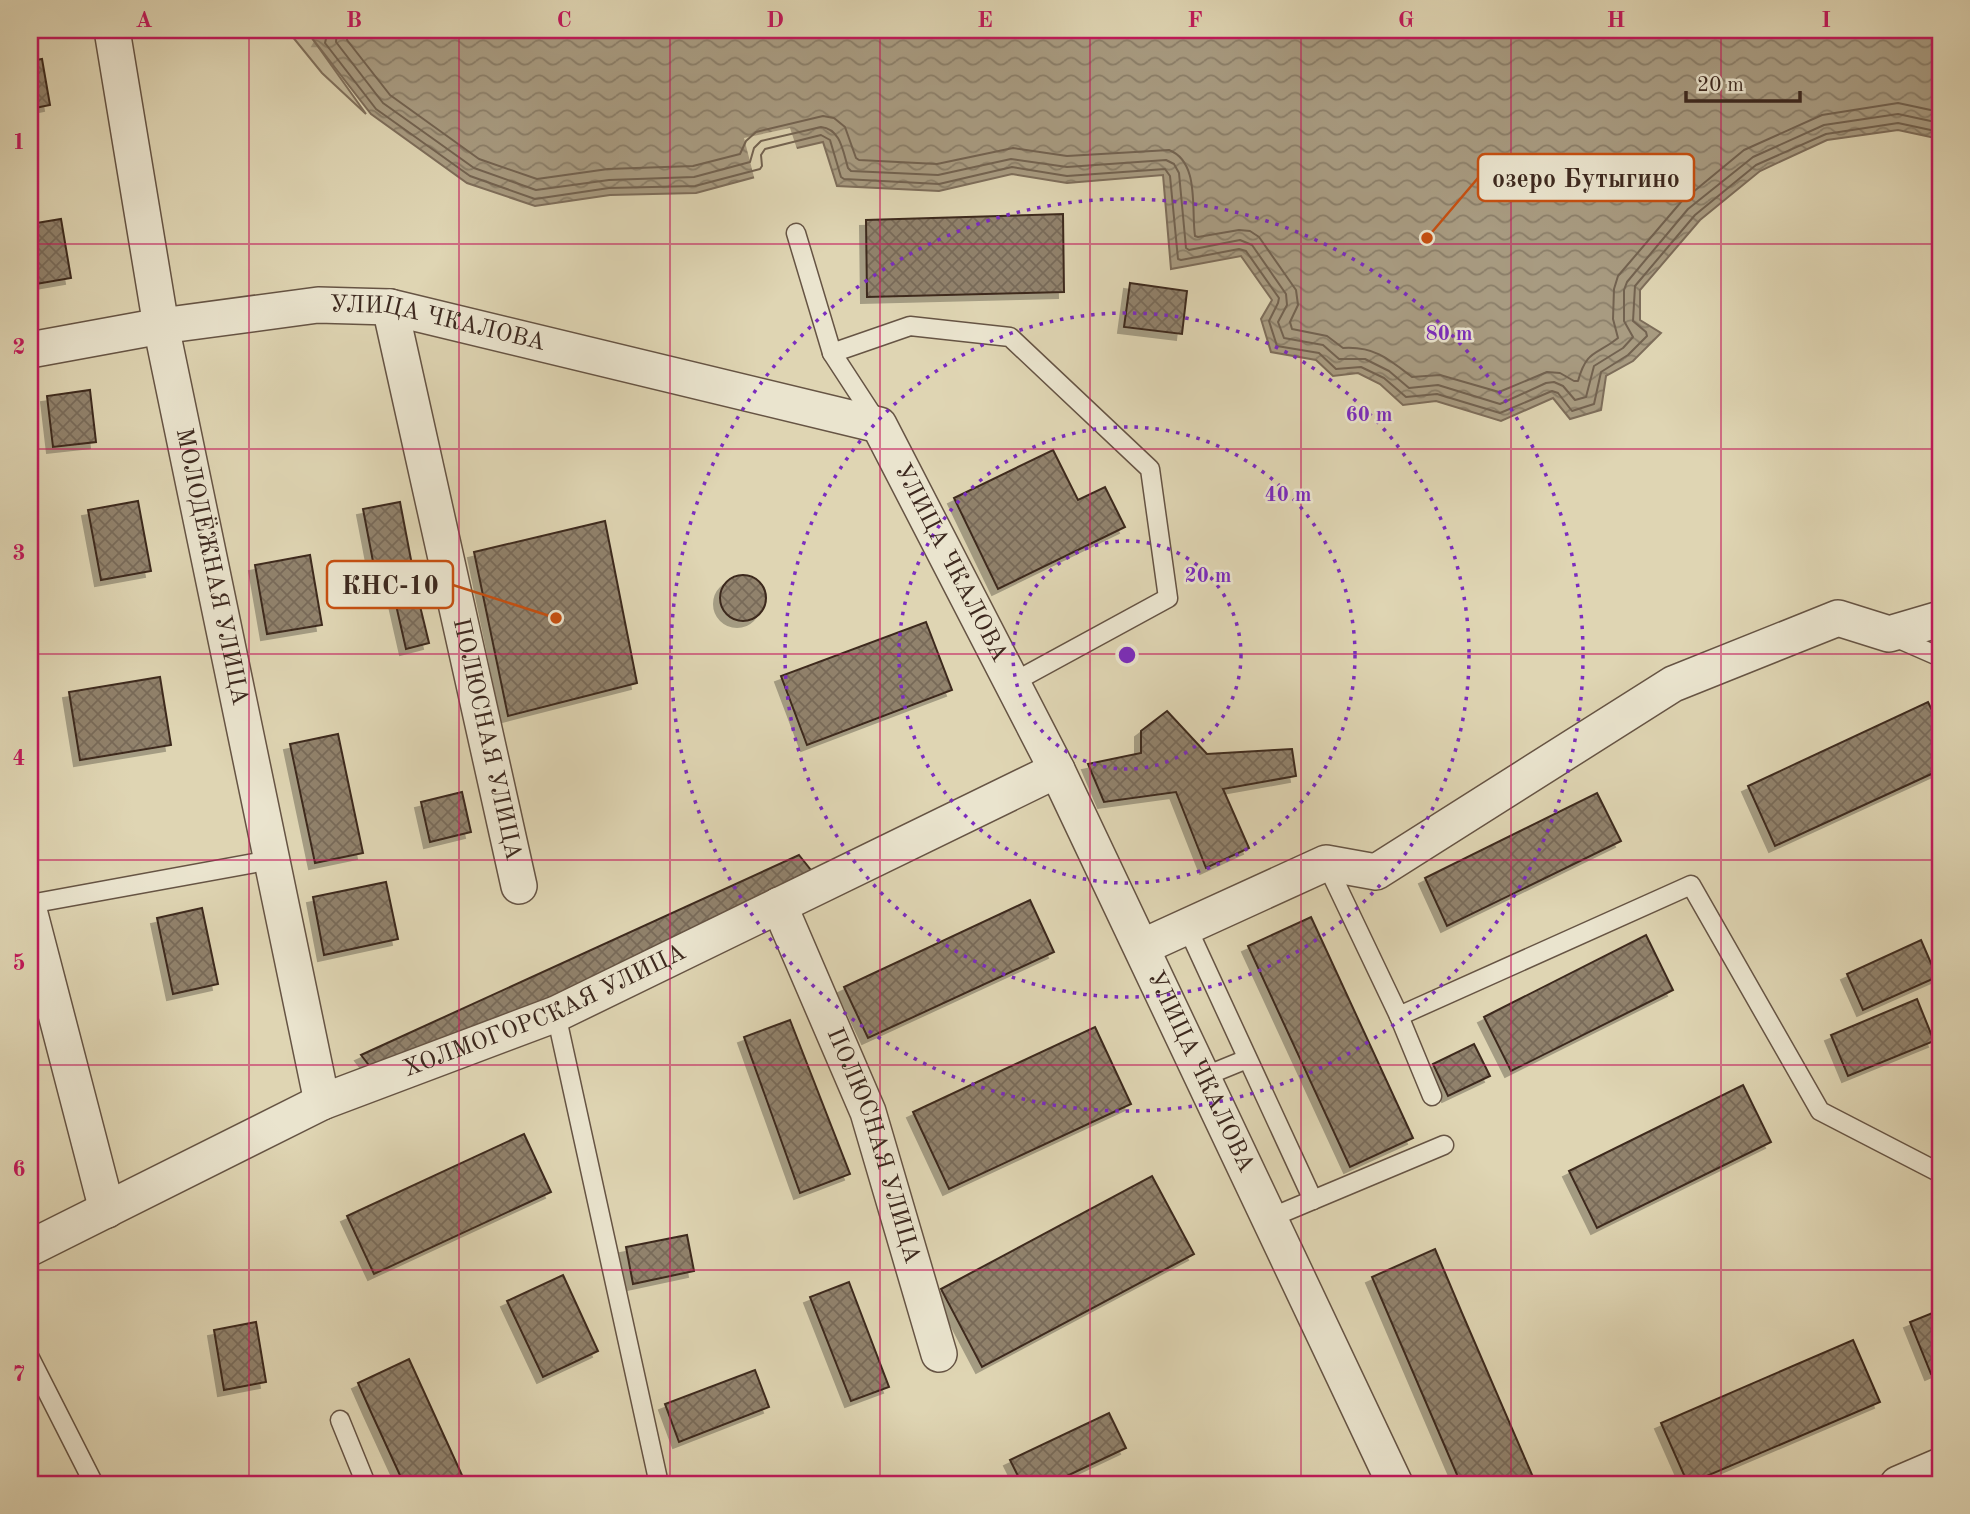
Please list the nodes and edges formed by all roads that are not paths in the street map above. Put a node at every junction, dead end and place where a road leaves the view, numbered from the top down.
1 (112, 30) edge
2 (796, 233) dead end
3 (390, 307) junction
4 (161, 326) junction
5 (30, 350) edge
6 (832, 353) junction
7 (879, 425) junction
8 (1940, 619) edge
9 (1889, 634) junction
10 (1940, 657) edge
11 (1012, 683) junction
12 (1057, 770) junction
13 (271, 860) junction
14 (1325, 863) junction
15 (520, 886) dead end
16 (30, 904) edge
17 (779, 905) junction
18 (30, 914) edge
19 (1186, 927) junction
20 (1142, 947) junction
21 (555, 1014) junction
22 (1399, 1016) junction
23 (1247, 1059) junction
24 (1203, 1077) junction
25 (1432, 1096) dead end
26 (322, 1102) junction
27 (1444, 1145) dead end
28 (1940, 1173) edge
29 (1313, 1200) junction
30 (107, 1210) junction
31 (1270, 1218) junction
32 (30, 1248) edge
33 (939, 1354) dead end
34 (30, 1358) edge
35 (340, 1420) dead end
36 (1940, 1466) edge
37 (94, 1484) edge
38 (366, 1484) edge
39 (659, 1484) edge
40 (1395, 1484) edge
41 (1898, 1484) edge

1 - 4 street, МОЛОДЁЖНАЯ УЛИЦА
2 - 6 lane
3 - 4 street, УЛИЦА ЧКАЛОВА
3 - 7 street, УЛИЦА ЧКАЛОВА
3 - 15 street, ПОЛЮСНАЯ УЛИЦА
4 - 5 street, УЛИЦА ЧКАЛОВА
4 - 13 street, МОЛОДЁЖНАЯ УЛИЦА
6 - 7 lane
6 - 11 lane
7 - 11 street, УЛИЦА ЧКАЛОВА
8 - 9 street
9 - 10 lane
9 - 14 street
11 - 12 street, УЛИЦА ЧКАЛОВА
12 - 17 street, ХОЛМОГОРСКАЯ УЛИЦА
12 - 20 street, УЛИЦА ЧКАЛОВА
13 - 16 lane
13 - 26 street, МОЛОДЁЖНАЯ УЛИЦА
14 - 19 street
14 - 22 lane
17 - 21 street, ХОЛМОГОРСКАЯ УЛИЦА
17 - 33 street, ПОЛЮСНАЯ УЛИЦА
18 - 30 street
19 - 20 street
19 - 23 lane
20 - 24 street, УЛИЦА ЧКАЛОВА
21 - 26 street, ХОЛМОГОРСКАЯ УЛИЦА
21 - 39 lane
22 - 25 lane
22 - 28 lane
23 - 24 lane
23 - 29 lane
24 - 31 street, УЛИЦА ЧКАЛОВА
26 - 30 street, ХОЛМОГОРСКАЯ УЛИЦА
27 - 29 lane
29 - 31 lane
30 - 32 street, ХОЛМОГОРСКАЯ УЛИЦА
31 - 40 street, УЛИЦА ЧКАЛОВА
34 - 37 lane
35 - 38 lane
36 - 41 street

